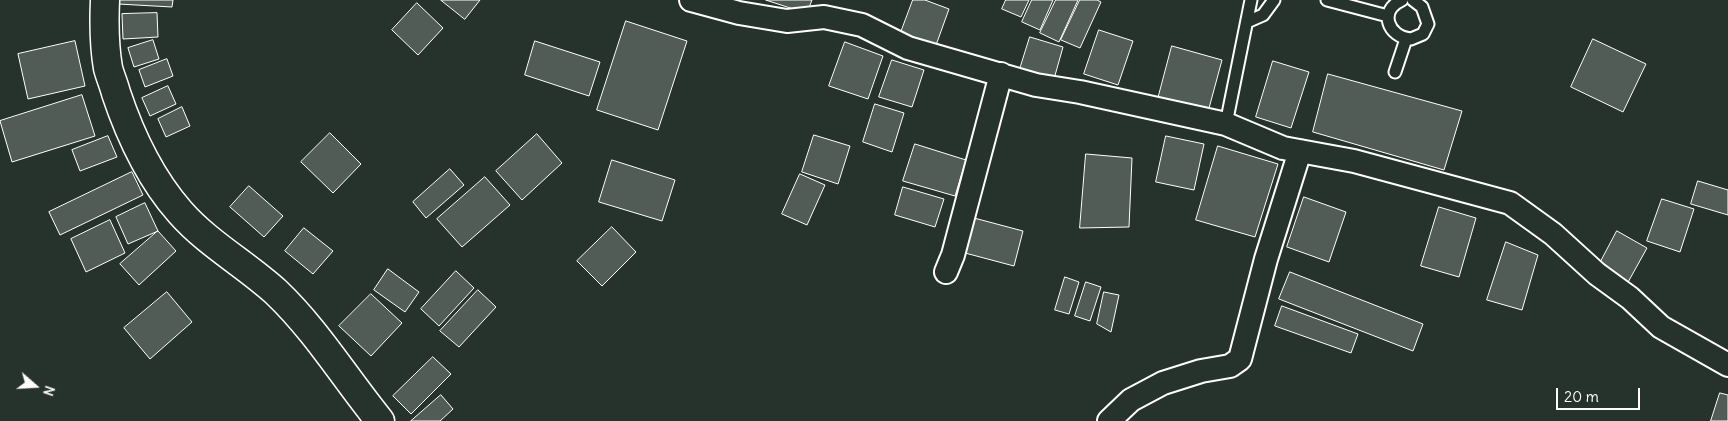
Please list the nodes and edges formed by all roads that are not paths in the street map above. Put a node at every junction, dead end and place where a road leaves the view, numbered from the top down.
1 (106, 0) edge
2 (691, 0) edge
3 (1251, 0) edge
4 (1274, 0) edge
5 (1327, 0) edge
6 (1402, 0) edge
7 (1414, 0) edge
8 (827, 8) edge
9 (1388, 16) junction
10 (1247, 22) junction
11 (1406, 39) junction
12 (1396, 72) dead end
13 (1001, 74) junction
14 (1226, 124) junction
15 (1300, 151) junction
16 (946, 272) dead end
17 (1728, 365) edge
18 (380, 421) edge
19 (1109, 421) edge

1 - 18 main road
2 - 8 street
3 - 10 lane
4 - 10 lane
5 - 9 lane
6 - 9 lane
7 - 11 lane
8 - 13 street
9 - 11 lane
10 - 14 lane
11 - 12 lane
13 - 14 street
13 - 16 street
14 - 15 street
15 - 17 street
15 - 19 street

